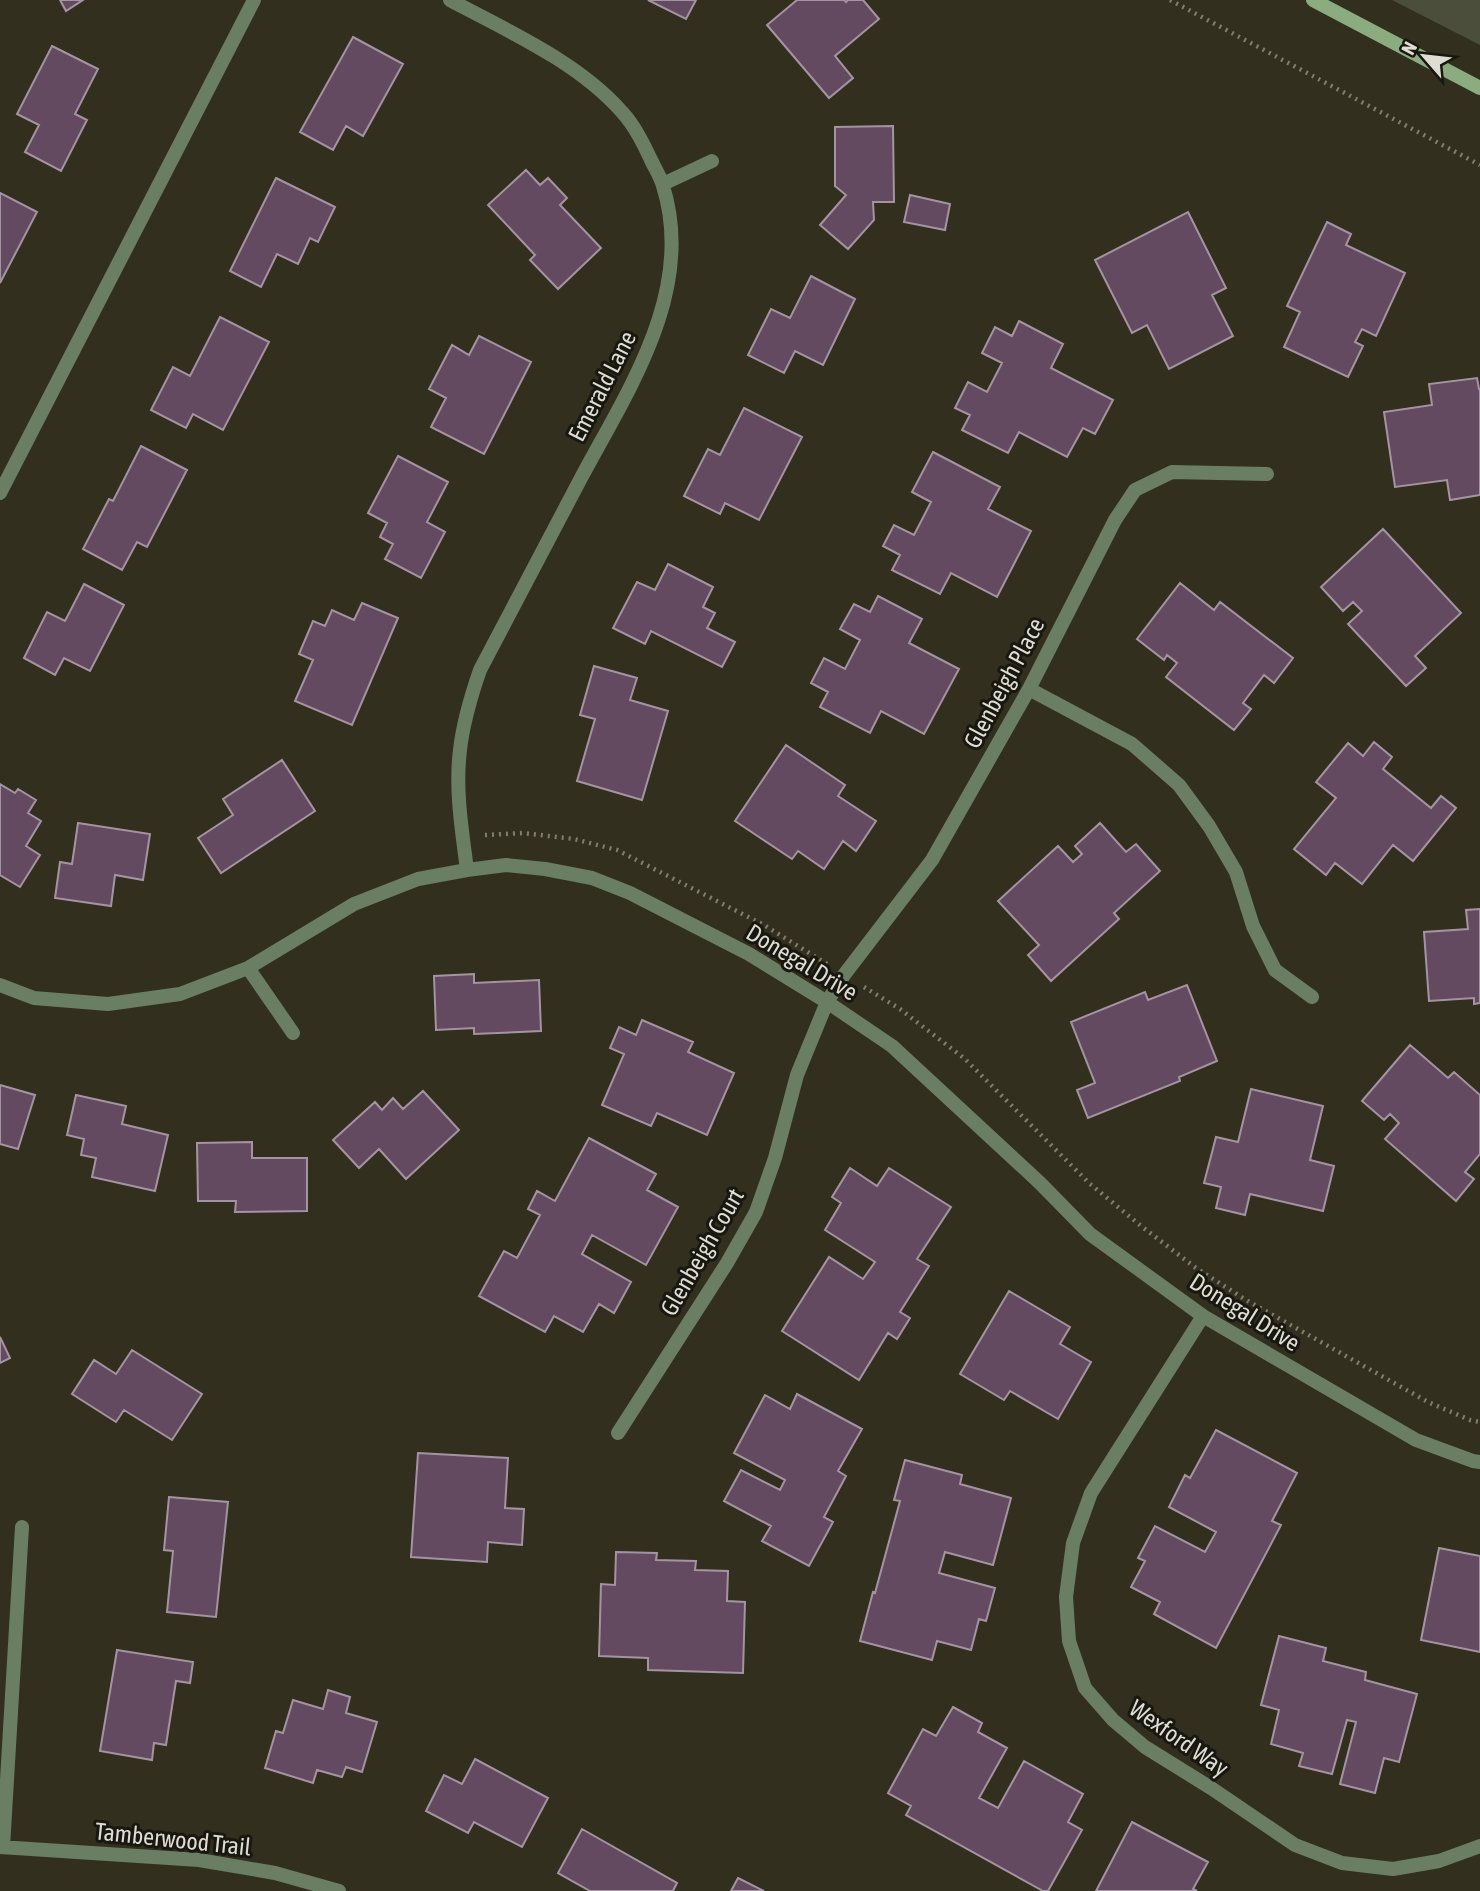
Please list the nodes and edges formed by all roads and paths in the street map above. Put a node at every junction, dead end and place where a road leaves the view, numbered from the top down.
1 (254, 0) edge
2 (450, 0) edge
3 (1170, 0) edge
4 (1313, 0) edge
5 (1480, 88) edge
6 (712, 161) dead end
7 (1480, 165) edge
8 (663, 184) junction
9 (1267, 474) dead end
10 (0, 493) edge
11 (1029, 688) junction
12 (467, 870) junction
13 (248, 968) junction
14 (0, 985) edge
15 (1312, 997) dead end
16 (827, 1002) junction
17 (293, 1033) dead end
18 (1203, 1316) junction
19 (618, 1433) dead end
20 (1480, 1462) edge
21 (22, 1527) dead end
22 (2, 1847) edge
23 (1479, 1848) edge
24 (339, 1891) edge

1 - 10 street
2 - 8 street, Emerald Lane
3 - 7 path
4 - 5 main road
6 - 8 street
8 - 12 street, Emerald Lane
9 - 11 street, Glenbeigh Place
11 - 15 street
11 - 16 street, Glenbeigh Place
12 - 13 street, Donegal Drive
12 - 16 street, Donegal Drive
13 - 14 street, Donegal Drive
13 - 17 street
16 - 18 street, Donegal Drive
16 - 19 street, Glenbeigh Court
18 - 20 street, Donegal Drive
18 - 23 street, Wexford Way
21 - 22 street
22 - 24 street, Tamberwood Trail

